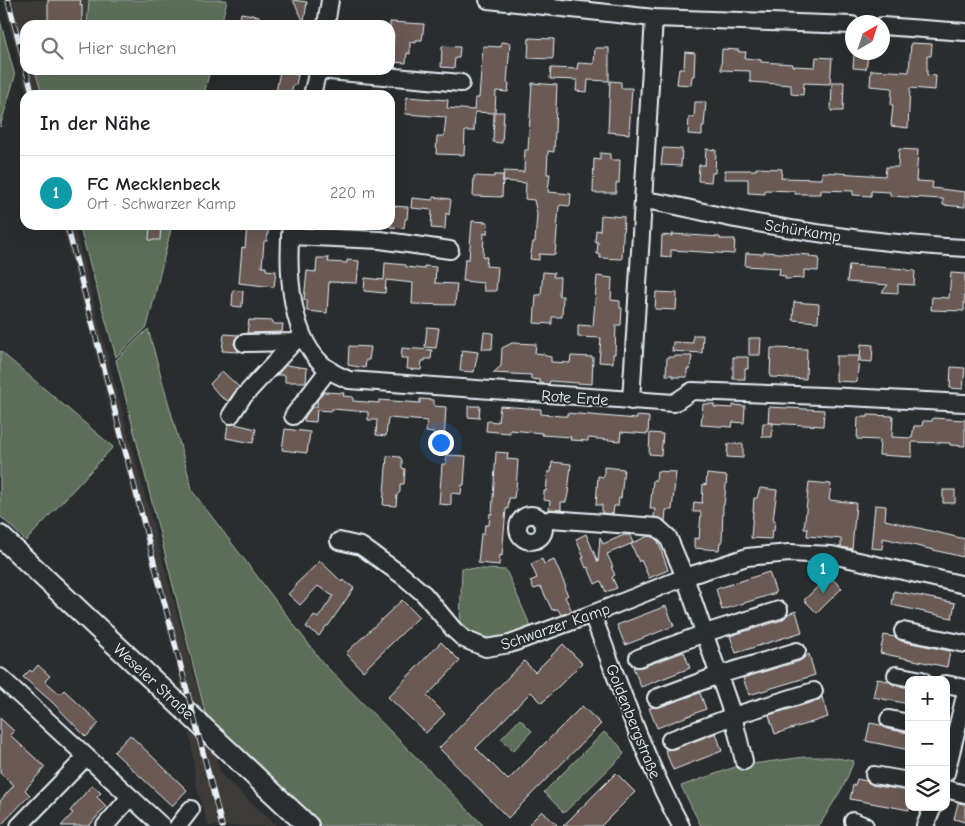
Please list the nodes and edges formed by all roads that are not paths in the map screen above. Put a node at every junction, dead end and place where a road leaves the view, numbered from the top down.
1 (330, 0) edge
2 (488, 0) edge
3 (569, 5) edge
4 (654, 18) junction
5 (327, 20) edge
6 (845, 25) edge
7 (890, 27) edge
8 (965, 32) edge
9 (317, 75) edge
10 (373, 75) edge
11 (461, 83) dead end
12 (313, 90) edge
13 (643, 200) junction
14 (290, 231) edge
15 (965, 248) edge
16 (450, 250) dead end
17 (299, 340) junction
18 (244, 343) dead end
19 (328, 370) junction
20 (631, 401) junction
21 (965, 403) edge
22 (231, 415) dead end
23 (293, 416) dead end
24 (542, 522) dead end
25 (0, 536) edge
26 (339, 541) dead end
27 (685, 577) junction
28 (965, 586) edge
29 (779, 610) dead end
30 (592, 614) junction
31 (903, 631) dead end
32 (705, 633) junction
33 (965, 644) edge
34 (797, 651) dead end
35 (638, 658) dead end
36 (719, 675) junction
37 (896, 675) dead end
38 (905, 677) edge
39 (2, 683) edge
40 (950, 685) edge
41 (965, 688) edge
42 (814, 691) dead end
43 (965, 696) edge
44 (656, 698) dead end
45 (733, 716) junction
46 (889, 719) dead end
47 (905, 722) edge
48 (956, 732) edge
49 (670, 740) dead end
50 (86, 757) junction
51 (744, 761) dead end
52 (948, 766) edge
53 (874, 775) dead end
54 (905, 781) edge
55 (950, 790) edge
56 (965, 794) edge
57 (130, 797) junction
58 (191, 809) dead end
59 (931, 811) edge
60 (19, 826) edge
61 (105, 826) edge
62 (162, 826) edge
63 (178, 826) edge
64 (308, 826) edge
65 (681, 826) edge
66 (925, 826) edge

1 - 5 street
2 - 3 street
3 - 4 street
4 - 6 street
4 - 13 street
7 - 8 street
9 - 12 street
10 - 11 street
13 - 15 street, Schürkamp
13 - 20 street
14 - 16 street, Rote Erde
14 - 17 street, Rote Erde
17 - 18 street
17 - 19 street, Rote Erde
17 - 22 street
19 - 20 street, Rote Erde
19 - 23 street
20 - 21 street, Rote Erde
24 - 27 street
25 - 64 main road, Weseler Straße
26 - 30 street, Schwarzer Kamp
27 - 28 street, Schwarzer Kamp
27 - 30 street, Schwarzer Kamp
27 - 32 street
29 - 32 street
30 - 65 street, Goldenbergstraße
31 - 33 street
32 - 35 street
32 - 36 street
34 - 36 street
36 - 44 street
36 - 45 street
37 - 38 street
39 - 50 street
40 - 41 street
42 - 45 street
43 - 48 street
45 - 49 street
45 - 51 street
46 - 47 street
48 - 52 street
50 - 57 street
50 - 60 street
53 - 54 street
55 - 56 street
57 - 61 street
57 - 62 street
58 - 63 street
59 - 66 street

